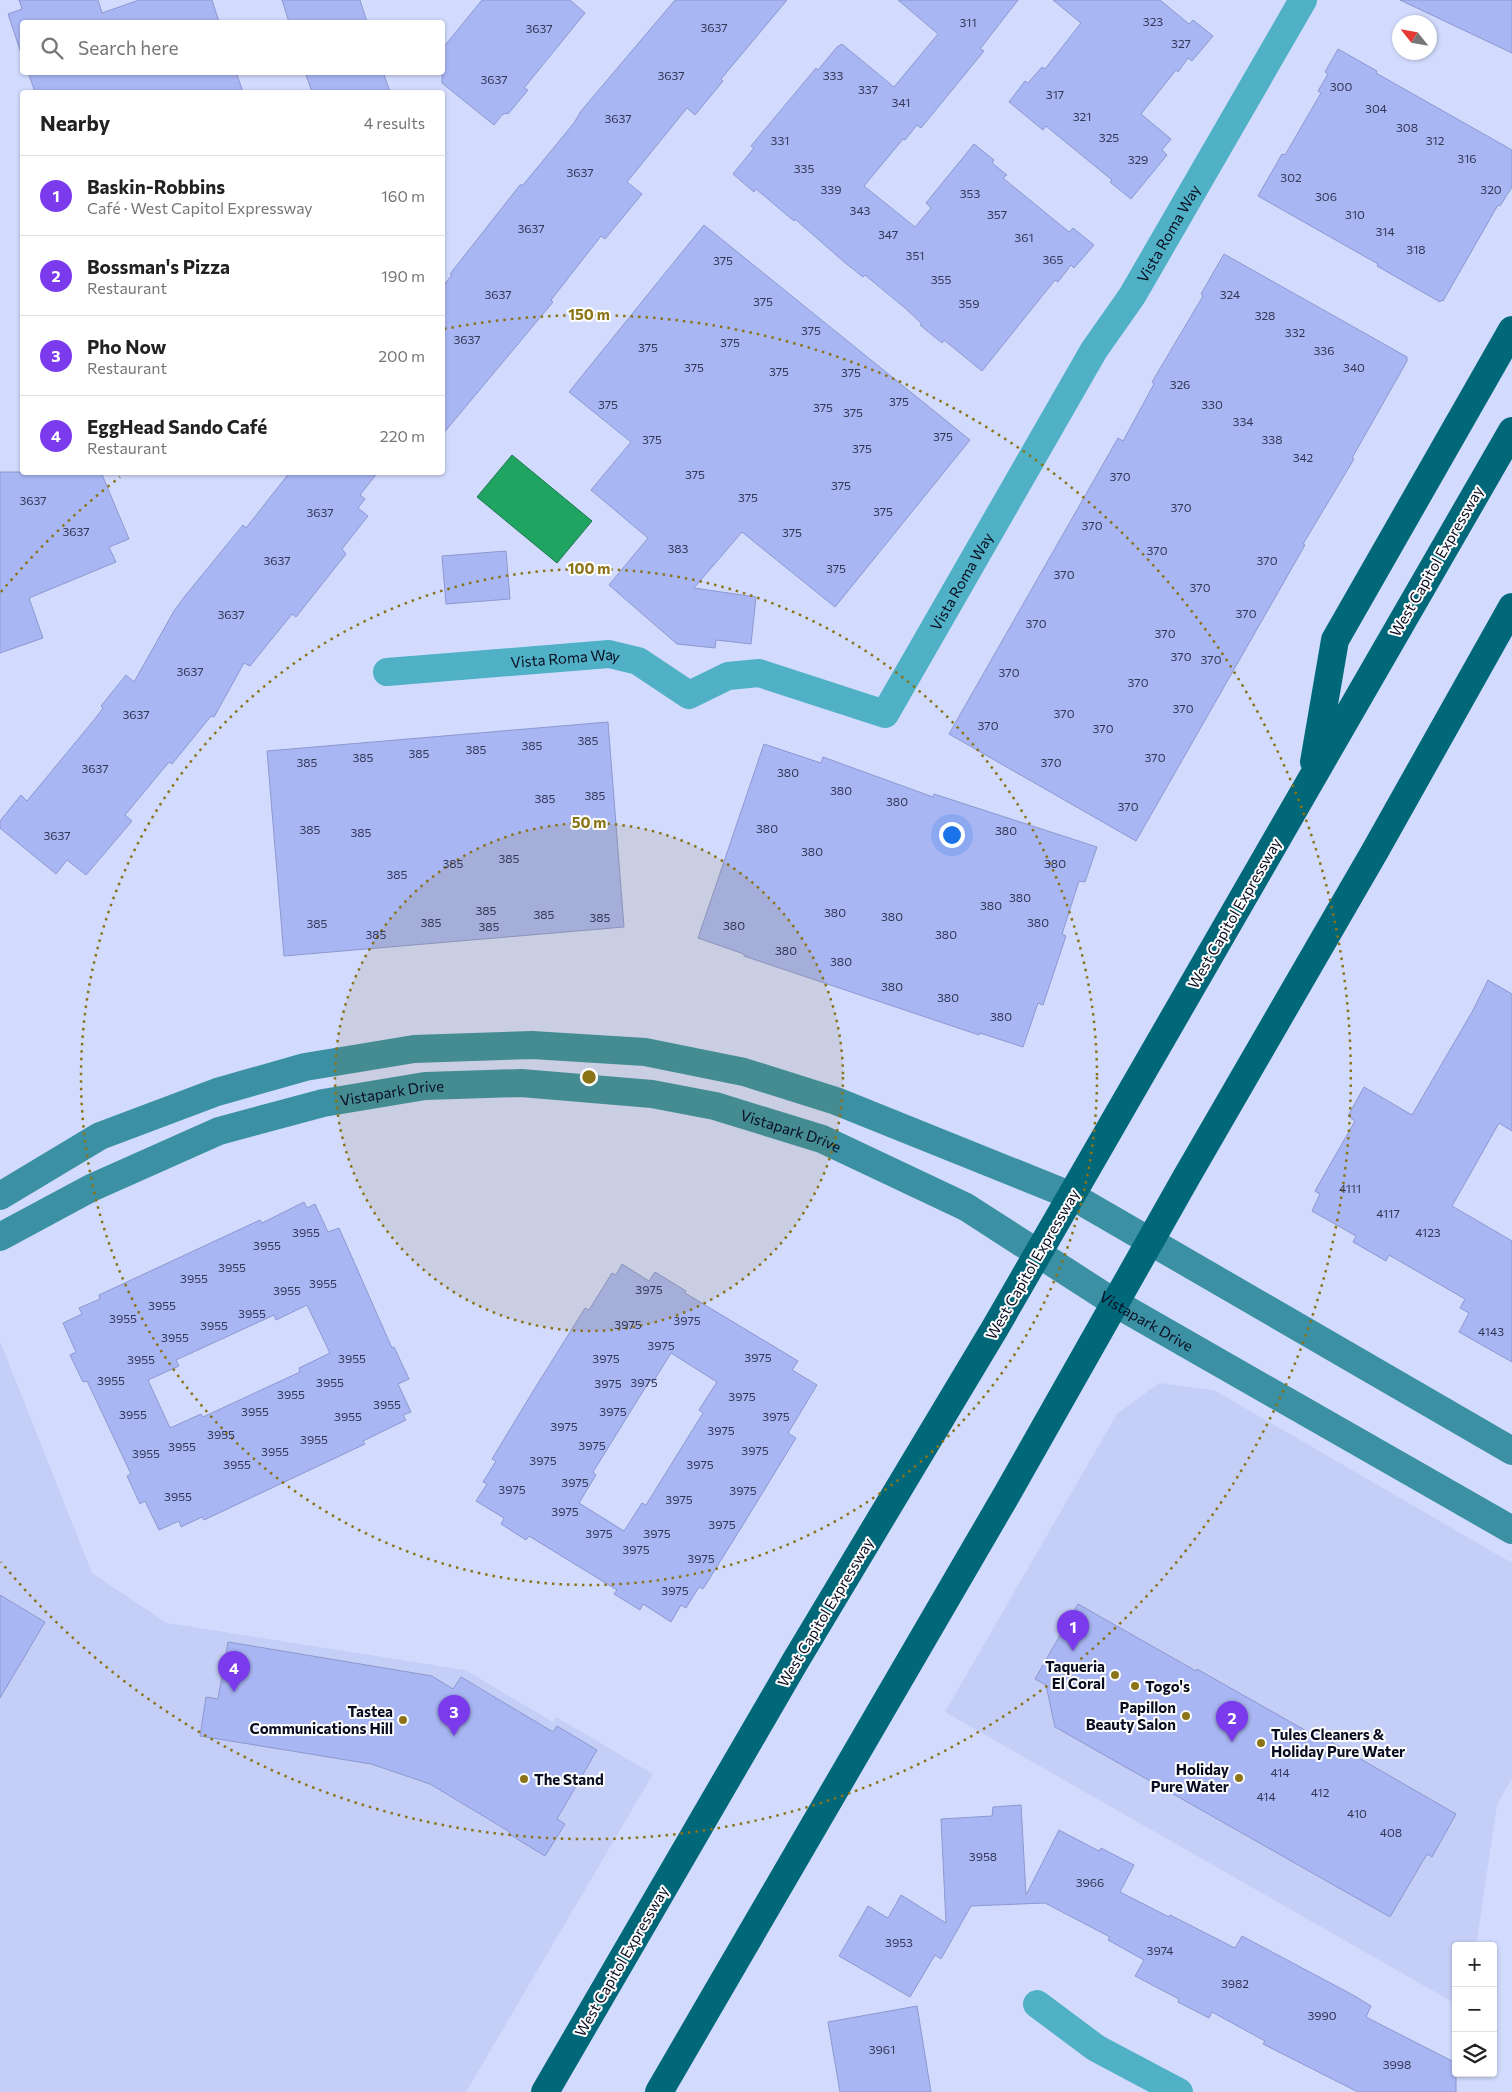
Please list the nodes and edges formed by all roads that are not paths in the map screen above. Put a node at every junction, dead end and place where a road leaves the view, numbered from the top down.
1 (1302, 0) edge
2 (1512, 330) edge
3 (1512, 431) edge
4 (1512, 607) edge
5 (387, 672) dead end
6 (1310, 783) junction
7 (0, 1196) edge
8 (1072, 1196) junction
9 (0, 1237) edge
10 (1151, 1240) junction
11 (1038, 1252) junction
12 (1115, 1303) junction
13 (1512, 1451) edge
14 (1512, 1530) edge
15 (1037, 2004) dead end
16 (545, 2092) edge
17 (659, 2092) edge
18 (1179, 2092) edge

1 - 5 street, Vista Roma Way
2 - 6 highway
3 - 6 highway, West Capitol Expressway
4 - 10 highway
6 - 8 highway, West Capitol Expressway
7 - 8 street
8 - 10 street
8 - 11 highway, West Capitol Expressway
9 - 11 street, Vistapark Drive
10 - 12 highway
10 - 13 street
11 - 12 street, Vistapark Drive
11 - 16 highway, West Capitol Expressway
12 - 14 street, Vistapark Drive
12 - 17 highway
15 - 18 street

